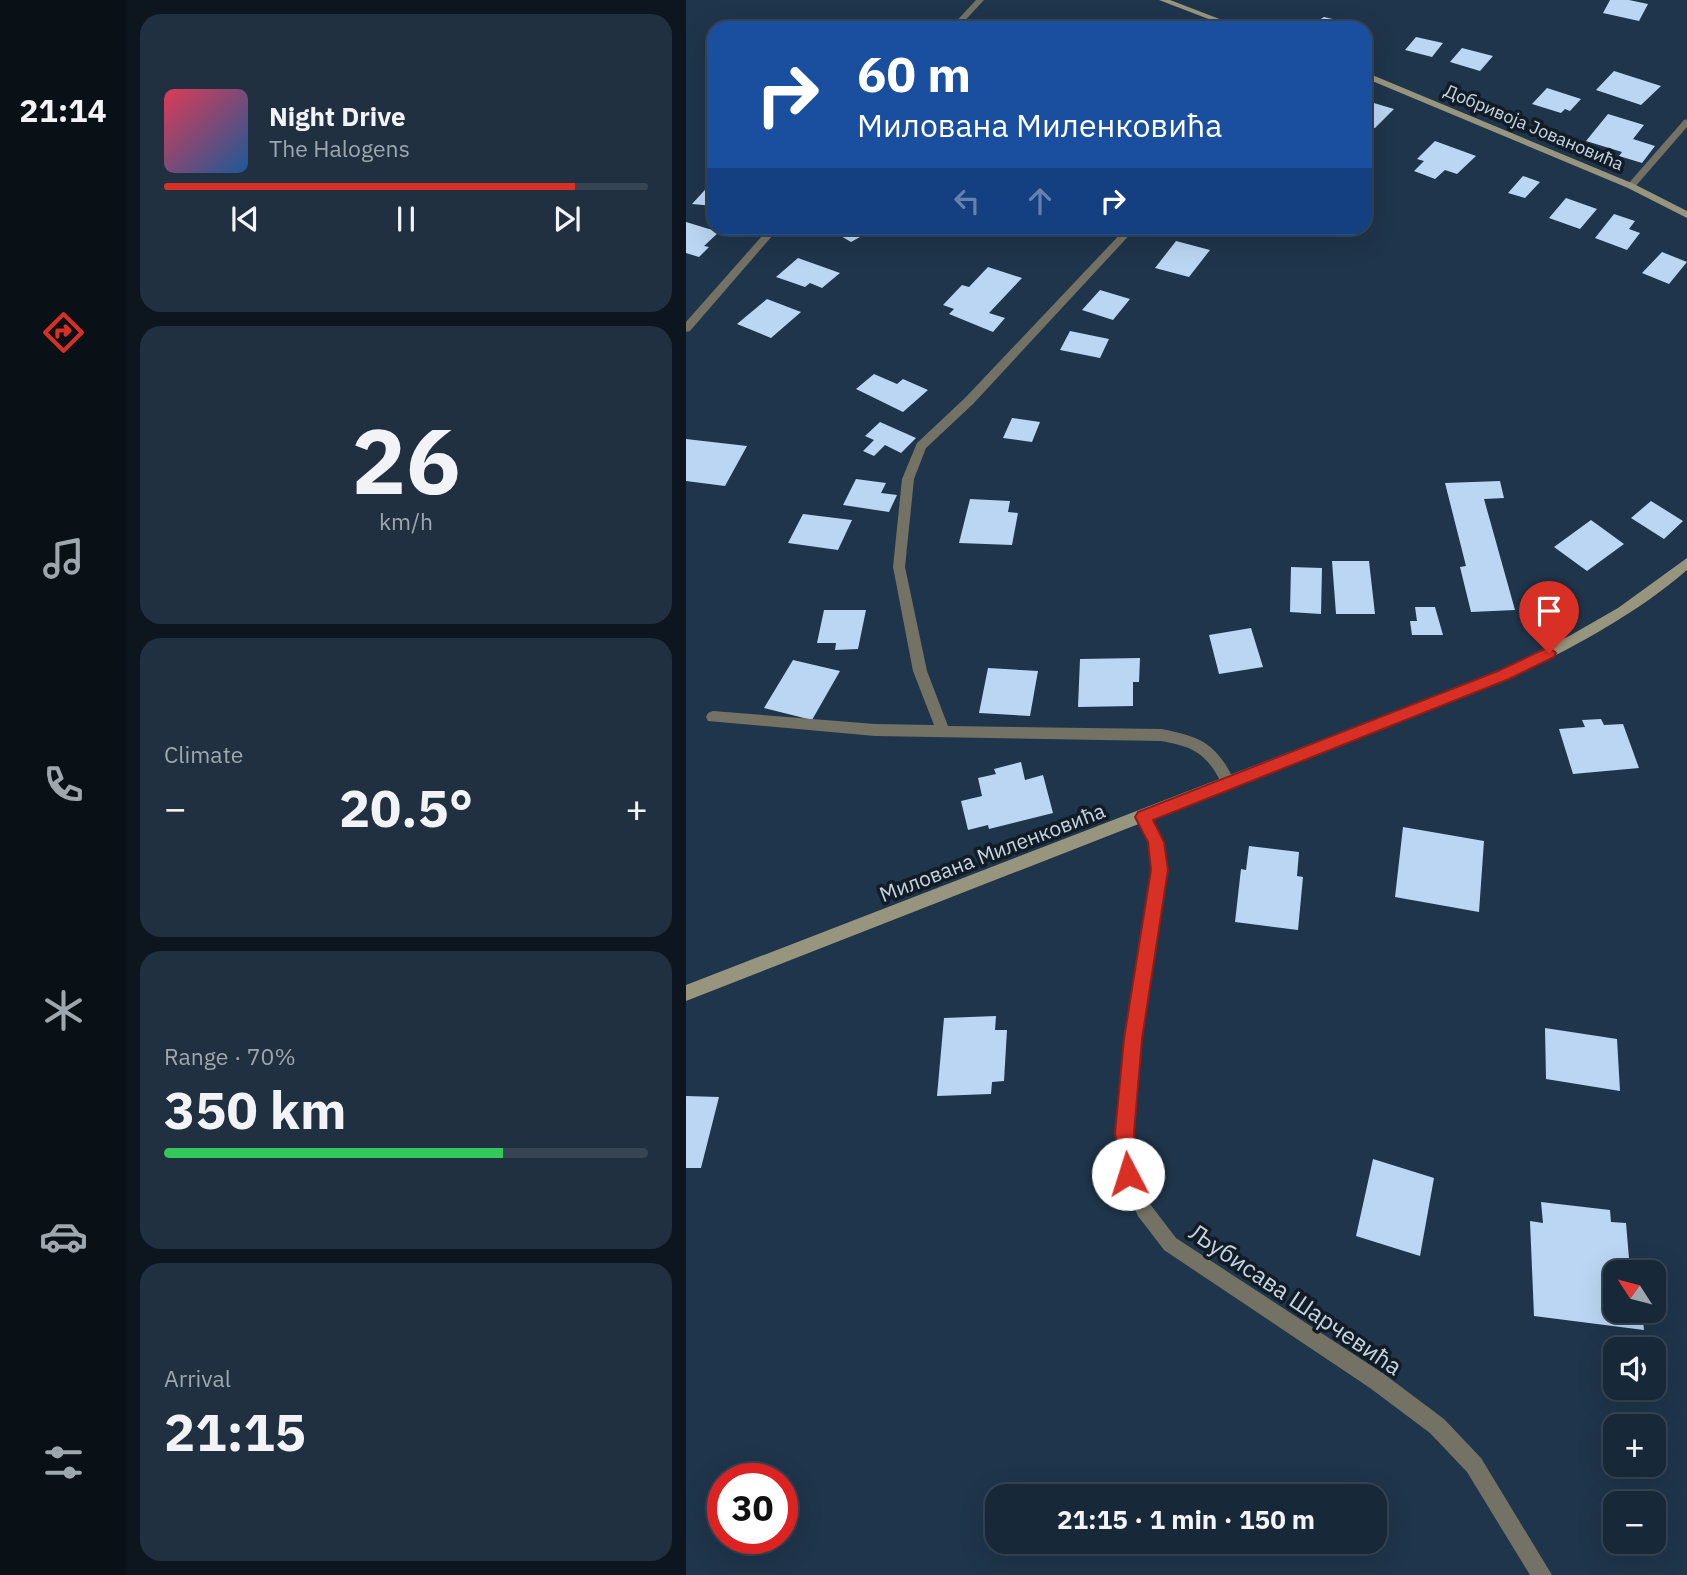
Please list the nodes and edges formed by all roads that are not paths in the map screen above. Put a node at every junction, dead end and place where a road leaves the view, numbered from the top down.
1 (979, 0) edge
2 (1168, 1) edge
3 (960, 21) edge
4 (1221, 21) edge
5 (1372, 78) edge
6 (1687, 122) edge
7 (1632, 186) junction
8 (1687, 215) edge
9 (768, 235) edge
10 (1124, 235) edge
11 (686, 328) edge
12 (1687, 563) edge
13 (713, 716) dead end
14 (943, 731) junction
15 (1228, 782) junction
16 (1143, 817) junction
17 (686, 993) edge
18 (1542, 1575) edge

1 - 3 street
2 - 4 street
5 - 7 street, Добривоја Јовановића
6 - 7 street
7 - 8 street, Добривоја Јовановића
9 - 11 street
10 - 14 street
12 - 15 street, Милована Миленковића
13 - 14 street
14 - 15 street
15 - 16 street, Милована Миленковића
16 - 17 street, Милована Миленковића
16 - 18 street, Љубисава Шарчевића

